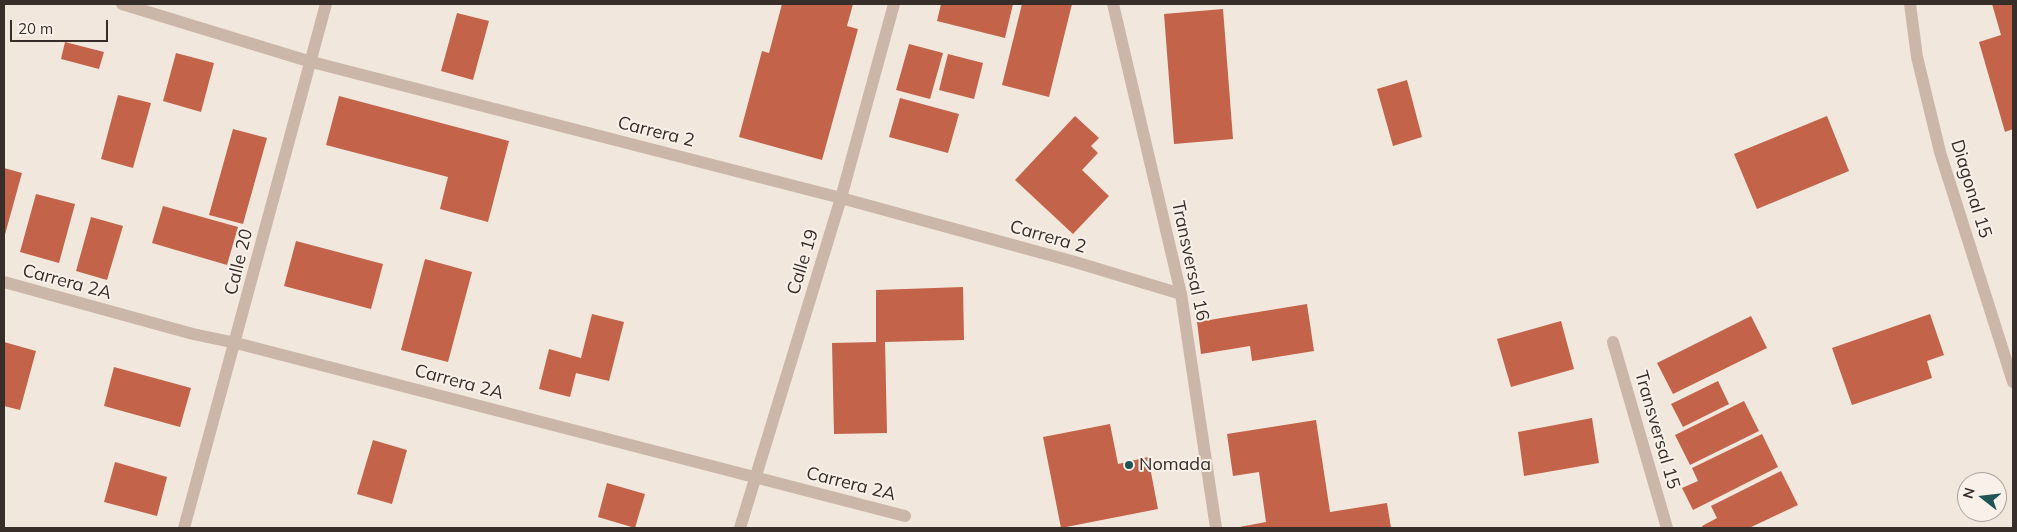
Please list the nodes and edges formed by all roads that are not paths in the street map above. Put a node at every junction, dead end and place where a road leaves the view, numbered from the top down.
1 (122, 4) edge
2 (326, 4) edge
3 (894, 4) edge
4 (1113, 4) edge
5 (1910, 4) edge
6 (308, 61) junction
7 (841, 198) junction
8 (4, 282) edge
9 (1181, 294) junction
10 (1613, 342) dead end
11 (236, 343) junction
12 (2013, 382) edge
13 (755, 477) junction
14 (905, 516) dead end
15 (184, 528) edge
16 (740, 528) edge
17 (1216, 528) edge
18 (1667, 528) edge

1 - 6 street, Carrera 2
2 - 6 street, Calle 20
3 - 7 street, Calle 19
4 - 9 street, Transversal 16
5 - 12 street, Diagonal 15
6 - 7 street, Carrera 2
6 - 11 street, Calle 20
7 - 9 street, Carrera 2
7 - 13 street, Calle 19
8 - 11 street, Carrera 2A
9 - 17 street, Transversal 16
10 - 18 street, Transversal 15
11 - 13 street, Carrera 2A
11 - 15 street, Calle 20
13 - 14 street, Carrera 2A
13 - 16 street, Calle 19

